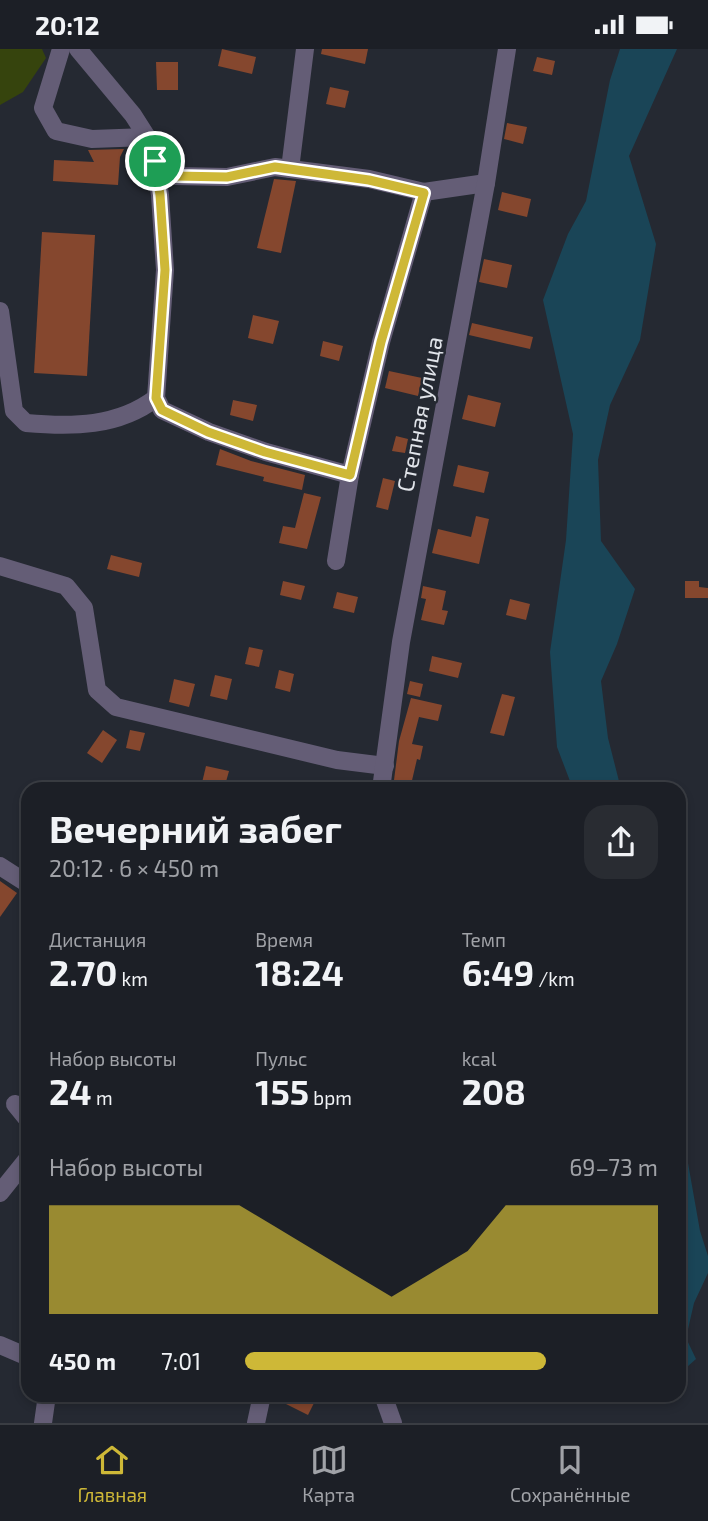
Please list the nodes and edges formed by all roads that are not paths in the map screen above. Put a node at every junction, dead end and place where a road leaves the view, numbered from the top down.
1 (61, 49) edge
2 (78, 49) edge
3 (304, 49) edge
4 (507, 49) edge
5 (147, 137) junction
6 (155, 161) junction
7 (290, 169) junction
8 (486, 183) junction
9 (424, 193) junction
10 (0, 311) edge
11 (156, 398) junction
12 (350, 475) junction
13 (336, 561) dead end
14 (0, 566) edge
15 (385, 766) junction
16 (382, 782) edge
17 (0, 866) edge
18 (21, 880) edge
19 (15, 1104) dead end
20 (21, 1111) edge
21 (21, 1168) edge
22 (0, 1193) edge
23 (0, 1345) edge
24 (21, 1354) edge
25 (46, 1402) edge
26 (260, 1402) edge
27 (386, 1402) edge
28 (43, 1423) edge
29 (256, 1423) edge
30 (393, 1423) edge

1 - 5 street
2 - 5 street
3 - 7 street
4 - 8 street, Степная улица
5 - 6 street
6 - 7 street
6 - 11 street
7 - 9 street
8 - 9 street
8 - 15 street, Степная улица
9 - 12 street
10 - 11 street
11 - 12 street
12 - 13 street
14 - 15 street
15 - 16 street, Степная улица
17 - 18 street
19 - 20 street
21 - 22 street
23 - 24 street
25 - 28 street
26 - 29 street
27 - 30 street

